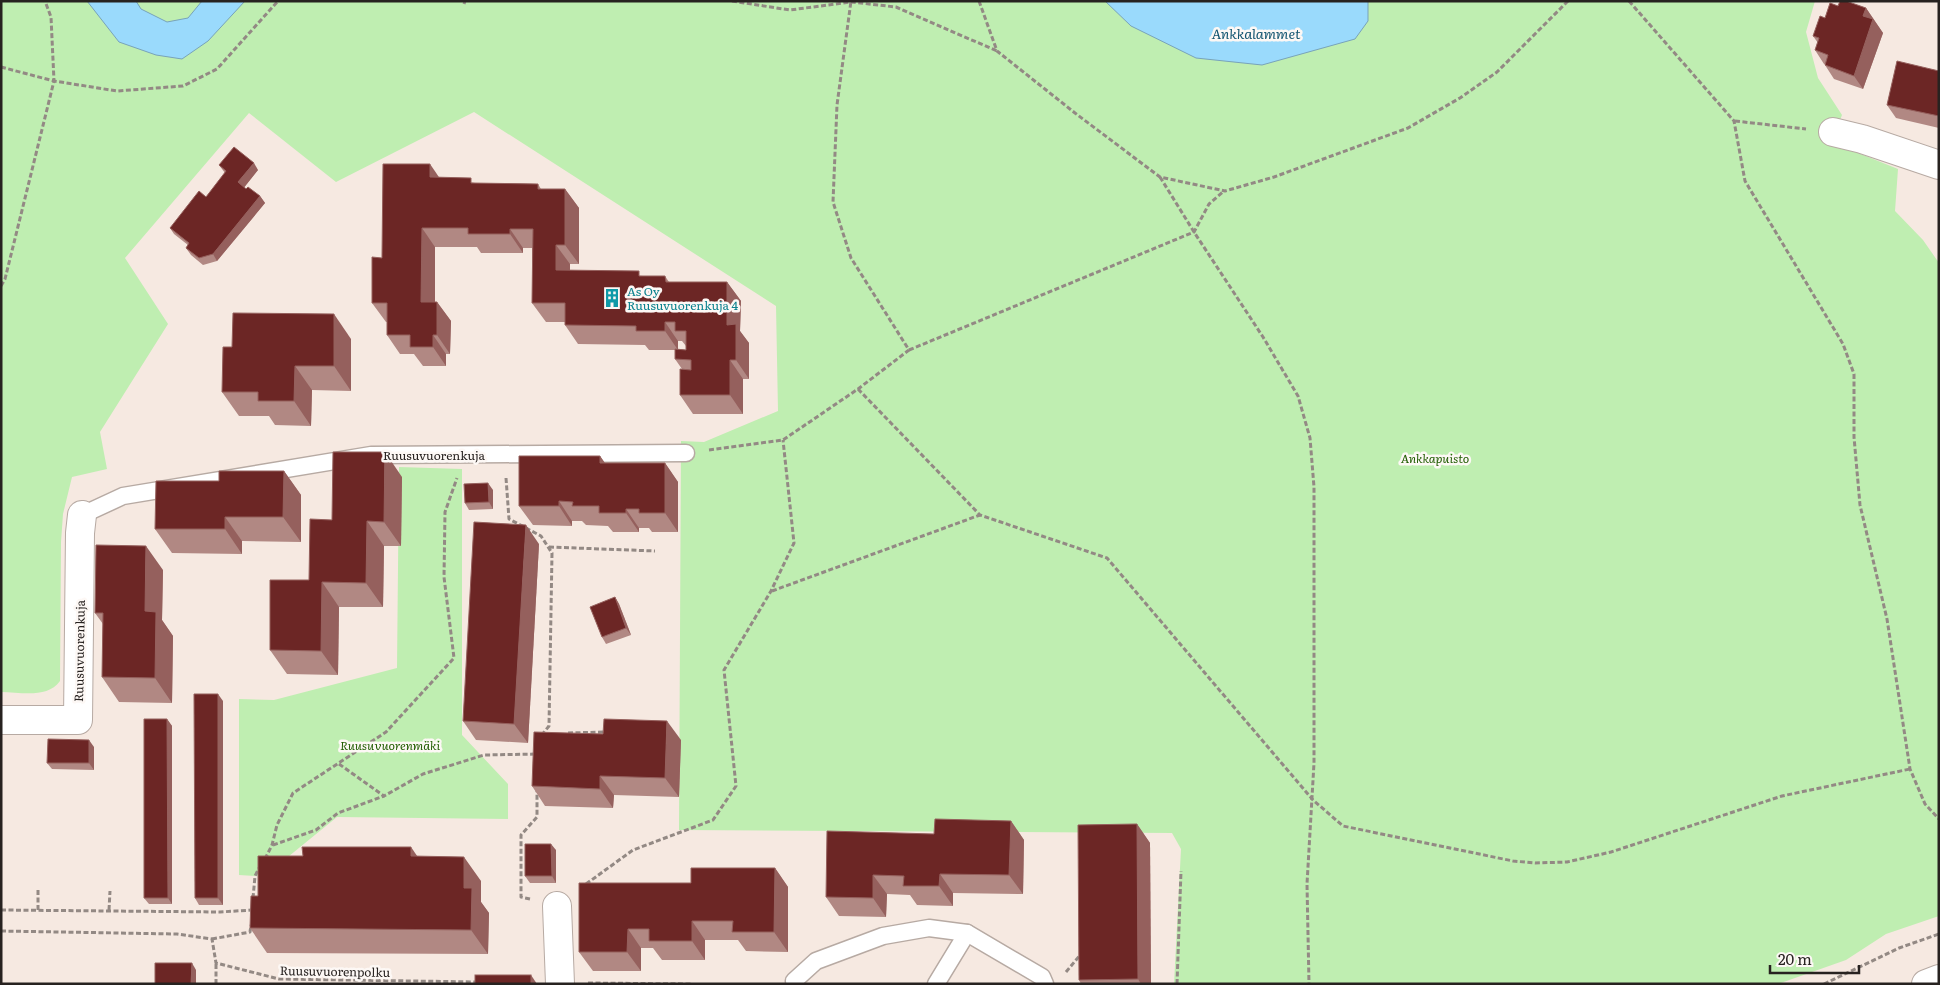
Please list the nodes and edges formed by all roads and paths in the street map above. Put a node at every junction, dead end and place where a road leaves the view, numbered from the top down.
1 (45, 1) edge
2 (278, 1) edge
3 (732, 1) edge
4 (979, 1) edge
5 (1568, 1) edge
6 (1629, 1) edge
7 (851, 2) edge
8 (998, 51) junction
9 (1, 67) edge
10 (54, 81) junction
11 (1734, 121) junction
12 (1834, 132) joint
13 (1939, 165) edge
14 (1160, 177) junction
15 (1225, 191) junction
16 (1194, 232) junction
17 (1, 286) edge
18 (910, 350) junction
19 (858, 389) junction
20 (783, 440) junction
21 (686, 453) joint
22 (465, 455) junction
23 (504, 455) junction
24 (82, 515) joint
25 (980, 515) junction
26 (548, 547) junction
27 (655, 551) dead end
28 (771, 591) junction
29 (1, 720) edge
30 (608, 732) edge
31 (542, 734) junction
32 (552, 734) edge
33 (561, 734) edge
34 (538, 740) edge
35 (538, 747) edge
36 (538, 754) junction
37 (538, 763) edge
38 (339, 764) junction
39 (1910, 769) junction
40 (537, 790) edge
41 (384, 796) junction
42 (1313, 800) junction
43 (1939, 819) edge
44 (272, 845) junction
45 (1181, 871) dead end
46 (38, 889) dead end
47 (110, 891) dead end
48 (557, 906) junction
49 (1, 910) edge
50 (38, 910) junction
51 (110, 910) junction
52 (252, 910) junction
53 (1, 931) edge
54 (967, 933) junction
55 (1939, 934) edge
56 (212, 939) junction
57 (1084, 950) edge
58 (216, 963) junction
59 (268, 977) junction
60 (1061, 977) dead end
61 (1939, 979) edge
62 (794, 980) dead end
63 (480, 982) edge
64 (470, 983) edge
65 (560, 983) edge
66 (216, 984) edge
67 (270, 984) edge
68 (691, 984) edge
69 (936, 984) edge
70 (1045, 984) edge
71 (1177, 984) edge
72 (1309, 984) edge
73 (1824, 984) edge
74 (1926, 984) edge

1 - 10 path
2 - 10 path
3 - 7 path
4 - 8 path
5 - 15 path
6 - 11 path
7 - 8 path
7 - 18 path
8 - 14 path
9 - 10 path
10 - 17 path
11 - 12 path
11 - 39 path
12 - 13 street
14 - 15 path
14 - 16 path
15 - 16 path
16 - 18 path
16 - 42 path
18 - 19 path
19 - 20 path
19 - 25 path
20 - 21 path
20 - 28 path
21 - 23 lane, Ruusuvuorenkuja
22 - 23 lane, Ruusuvuorenkuja
22 - 24 lane, Ruusuvuorenkuja
22 - 38 path
23 - 26 path
24 - 29 street, Ruusuvuorenkuja
25 - 28 path
25 - 42 path
26 - 27 path
26 - 31 path
28 - 48 path
30 - 33 path
31 - 32 path
31 - 34 path
35 - 36 path
36 - 37 path
36 - 41 path
38 - 41 path
38 - 44 path
39 - 42 path
39 - 43 path
40 - 48 path
41 - 44 path
42 - 72 path
44 - 52 path
45 - 71 path
46 - 50 path
47 - 51 path
48 - 65 street
49 - 50 path
50 - 51 path
51 - 52 path
52 - 56 path
53 - 56 path
54 - 62 lane
54 - 69 lane
54 - 70 lane
55 - 73 path
56 - 58 path
57 - 60 path
58 - 59 path, Ruusuvuorenpolku
58 - 66 path
59 - 64 path, Ruusuvuorenpolku
59 - 67 path
61 - 74 street
63 - 64 path, Ruusuvuorenpolku
65 - 68 path

